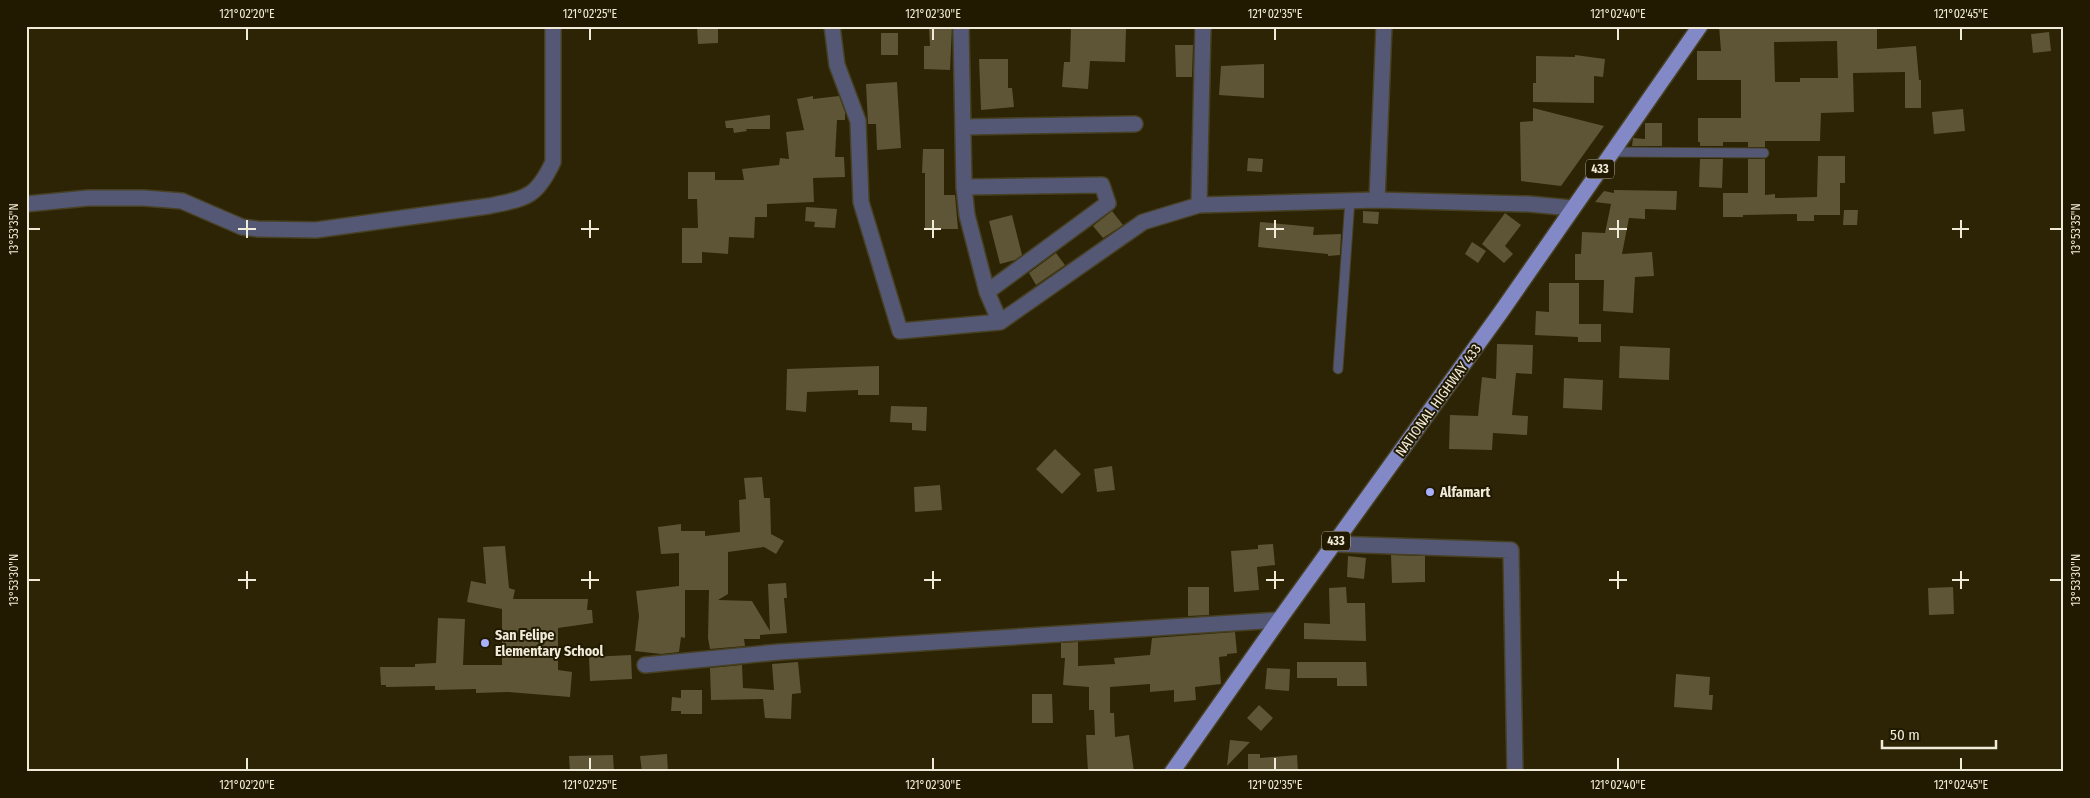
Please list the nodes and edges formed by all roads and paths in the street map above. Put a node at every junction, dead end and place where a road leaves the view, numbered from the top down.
1 (554, 26) edge
2 (832, 26) edge
3 (961, 26) edge
4 (1203, 26) edge
5 (1384, 26) edge
6 (1700, 26) edge
7 (1135, 124) dead end
8 (964, 126) junction
9 (1612, 152) junction
10 (1764, 153) dead end
11 (964, 187) junction
12 (1350, 200) junction
13 (1376, 200) junction
14 (26, 204) edge
15 (1199, 205) junction
16 (1572, 208) junction
17 (987, 292) junction
18 (1000, 322) junction
19 (1338, 368) dead end
20 (1334, 544) junction
21 (1278, 620) junction
22 (645, 665) dead end
23 (1172, 772) edge
24 (1516, 772) edge

1 - 14 street
2 - 18 street
3 - 8 street
4 - 15 street
5 - 13 street
6 - 9 main road, NATIONAL HIGHWAY 433 / 433
7 - 8 street
8 - 11 street
9 - 10 lane
9 - 16 main road, NATIONAL HIGHWAY 433 / 433
11 - 17 street
11 - 17 street
12 - 13 street
12 - 15 street
12 - 19 lane
13 - 16 street
15 - 18 street
16 - 20 main road, NATIONAL HIGHWAY 433 / 433
17 - 18 street
20 - 21 main road, NATIONAL HIGHWAY 433 / 433
20 - 24 street
21 - 22 street
21 - 23 main road, NATIONAL HIGHWAY 433 / 433

